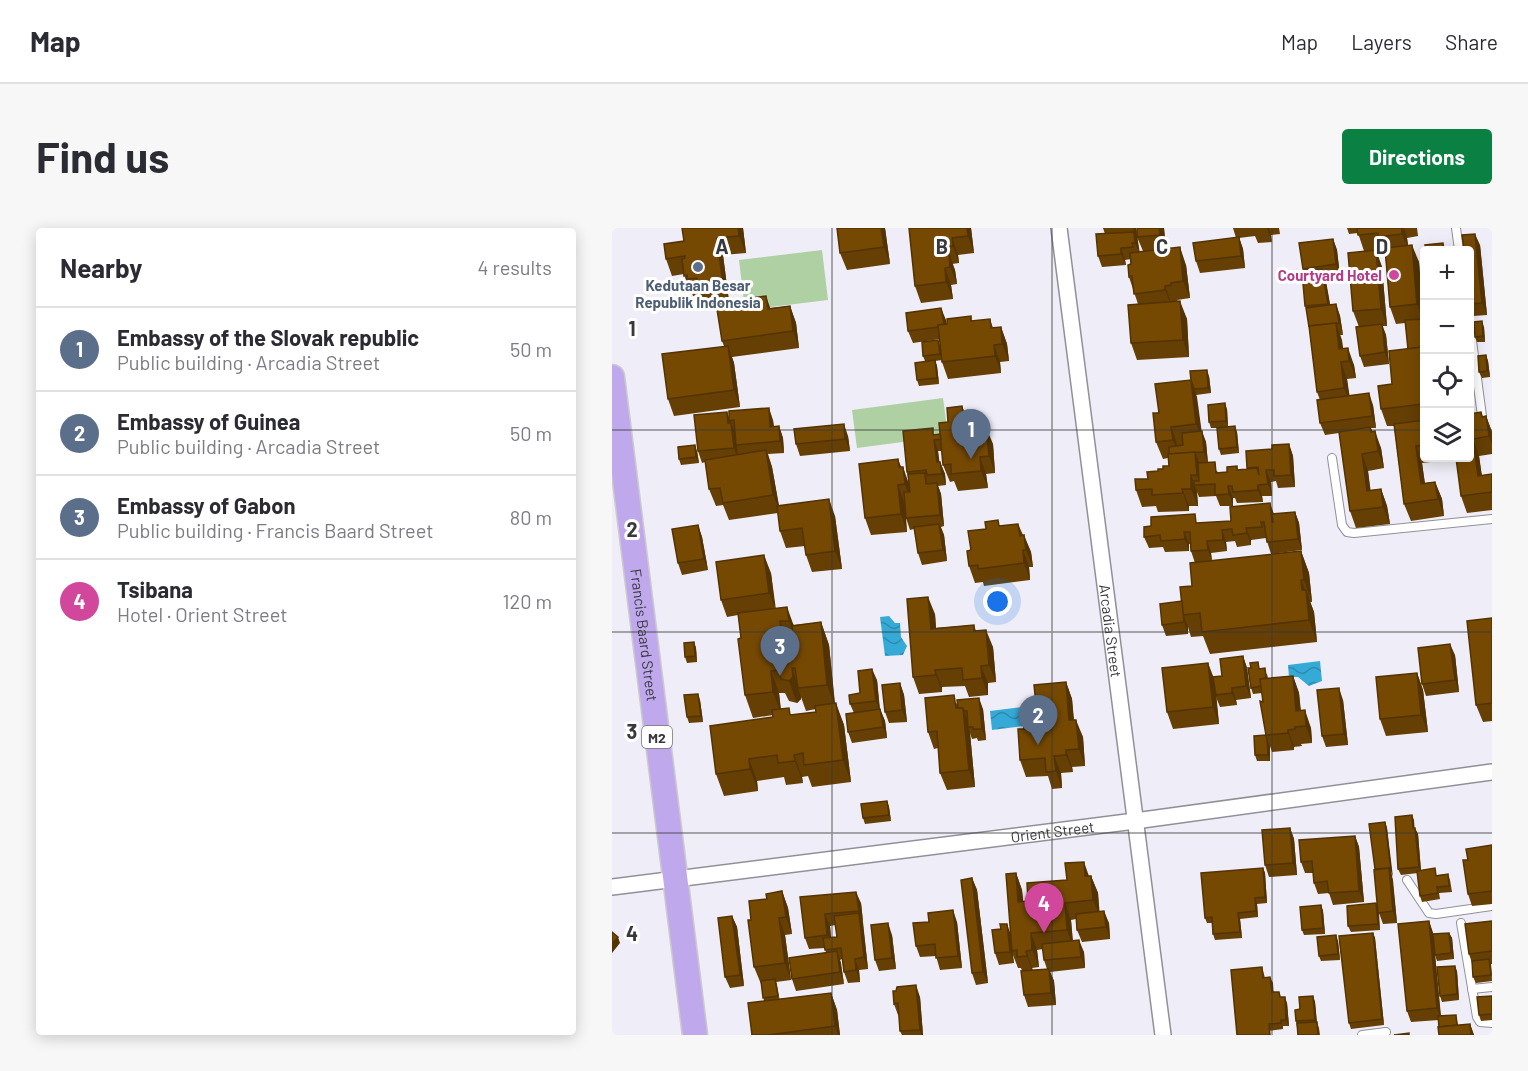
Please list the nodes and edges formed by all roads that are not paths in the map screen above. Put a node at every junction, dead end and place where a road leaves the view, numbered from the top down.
1 (1059, 228) edge
2 (1456, 228) edge
3 (1458, 246) edge
4 (1474, 354) edge
5 (612, 377) edge
6 (1482, 416) edge
7 (1332, 458) dead end
8 (1492, 519) edge
9 (1492, 772) edge
10 (1135, 821) junction
11 (674, 879) junction
12 (1407, 880) dead end
13 (612, 887) edge
14 (1492, 906) edge
15 (1461, 923) dead end
16 (1492, 987) edge
17 (1472, 989) junction
18 (1492, 1023) edge
19 (1386, 1032) dead end
20 (695, 1035) edge
21 (1163, 1035) edge
22 (1362, 1035) edge

1 - 10 street, Arcadia Street
2 - 3 lane
4 - 6 lane
5 - 11 main road, Francis Baard Street / M2
7 - 8 lane
9 - 10 street, Orient Street
10 - 11 street, Orient Street
10 - 21 street, Arcadia Street
11 - 13 street, Orient Street
11 - 20 main road, Francis Baard Street / M2
12 - 14 lane
15 - 17 lane
16 - 17 lane
17 - 18 lane
19 - 22 lane

